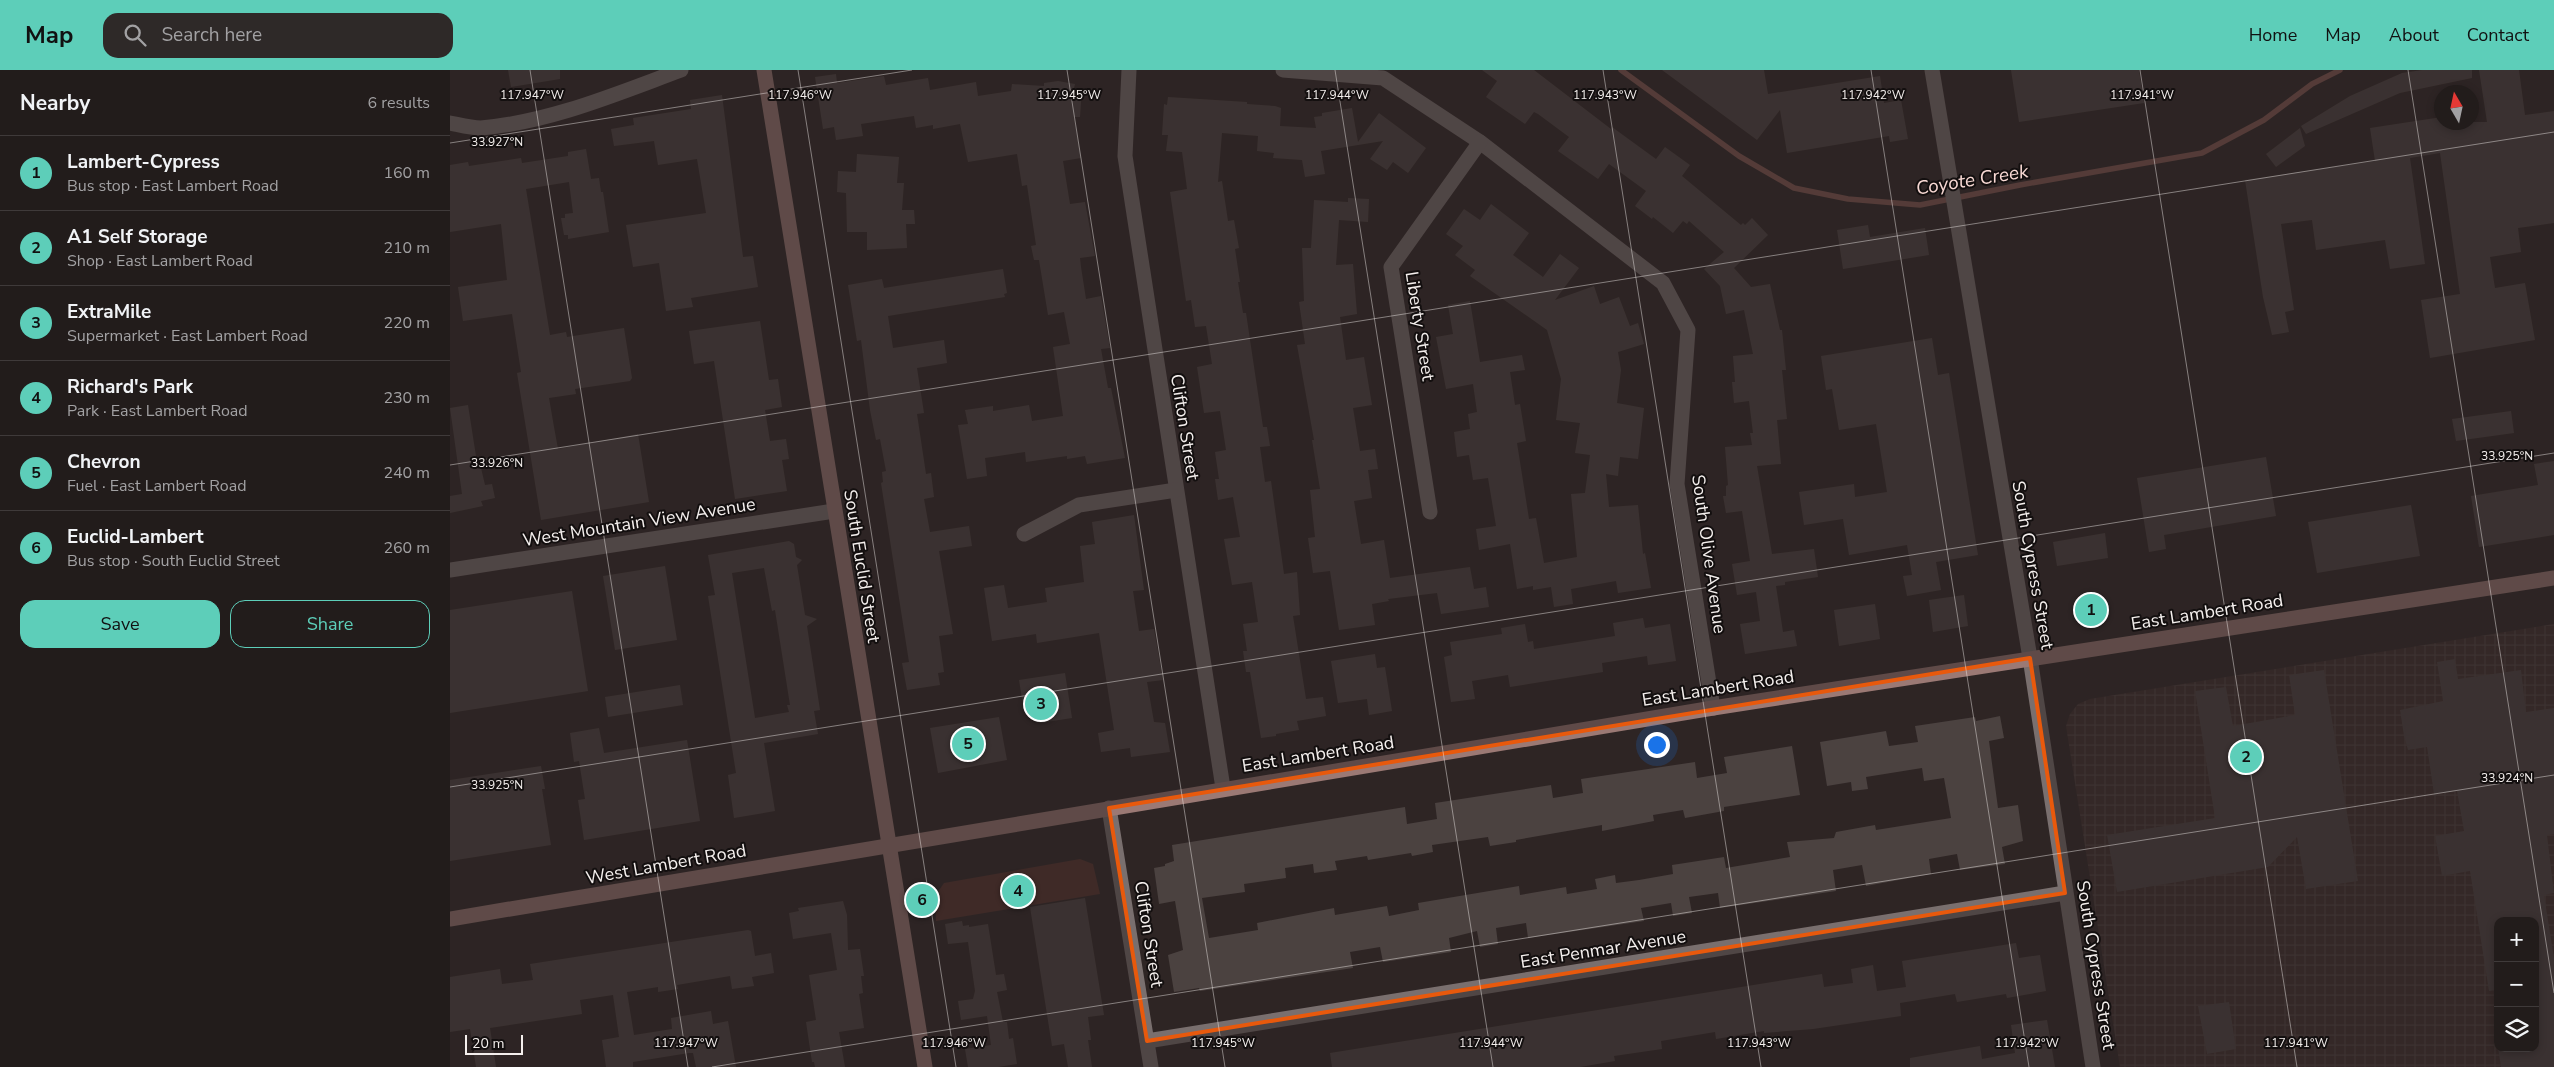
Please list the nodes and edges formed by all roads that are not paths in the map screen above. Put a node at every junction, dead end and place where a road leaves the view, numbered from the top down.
1 (681, 70) edge
2 (764, 70) edge
3 (1129, 70) edge
4 (1283, 70) edge
5 (1932, 70) edge
6 (450, 123) edge
7 (1480, 142) junction
8 (1176, 490) junction
9 (834, 511) junction
10 (1430, 512) dead end
11 (1024, 534) dead end
12 (450, 570) edge
13 (2554, 578) edge
14 (2030, 658) junction
15 (1714, 708) junction
16 (1223, 788) junction
17 (1109, 808) junction
18 (889, 845) junction
19 (2065, 893) junction
20 (450, 919) edge
21 (1147, 1041) junction
22 (926, 1067) edge
23 (1151, 1067) edge
24 (2093, 1067) edge

1 - 6 street
2 - 9 main road, South Euclid Street
3 - 8 street, Clifton Street
4 - 7 street, South Olive Avenue
5 - 14 street, South Cypress Street
7 - 10 street, Liberty Street
7 - 15 street, South Olive Avenue
8 - 11 street
8 - 16 street, Clifton Street
9 - 12 street, West Mountain View Avenue
9 - 18 main road, South Euclid Street
13 - 14 main road, East Lambert Road
14 - 15 main road, East Lambert Road
14 - 19 street, South Cypress Street
15 - 16 main road, East Lambert Road
16 - 17 main road, East Lambert Road
17 - 18 main road, East Lambert Road
17 - 21 street, Clifton Street
18 - 20 main road, West Lambert Road
18 - 22 main road, South Euclid Street
19 - 21 street, East Penmar Avenue
19 - 24 street, South Cypress Street
21 - 23 street, Clifton Street

